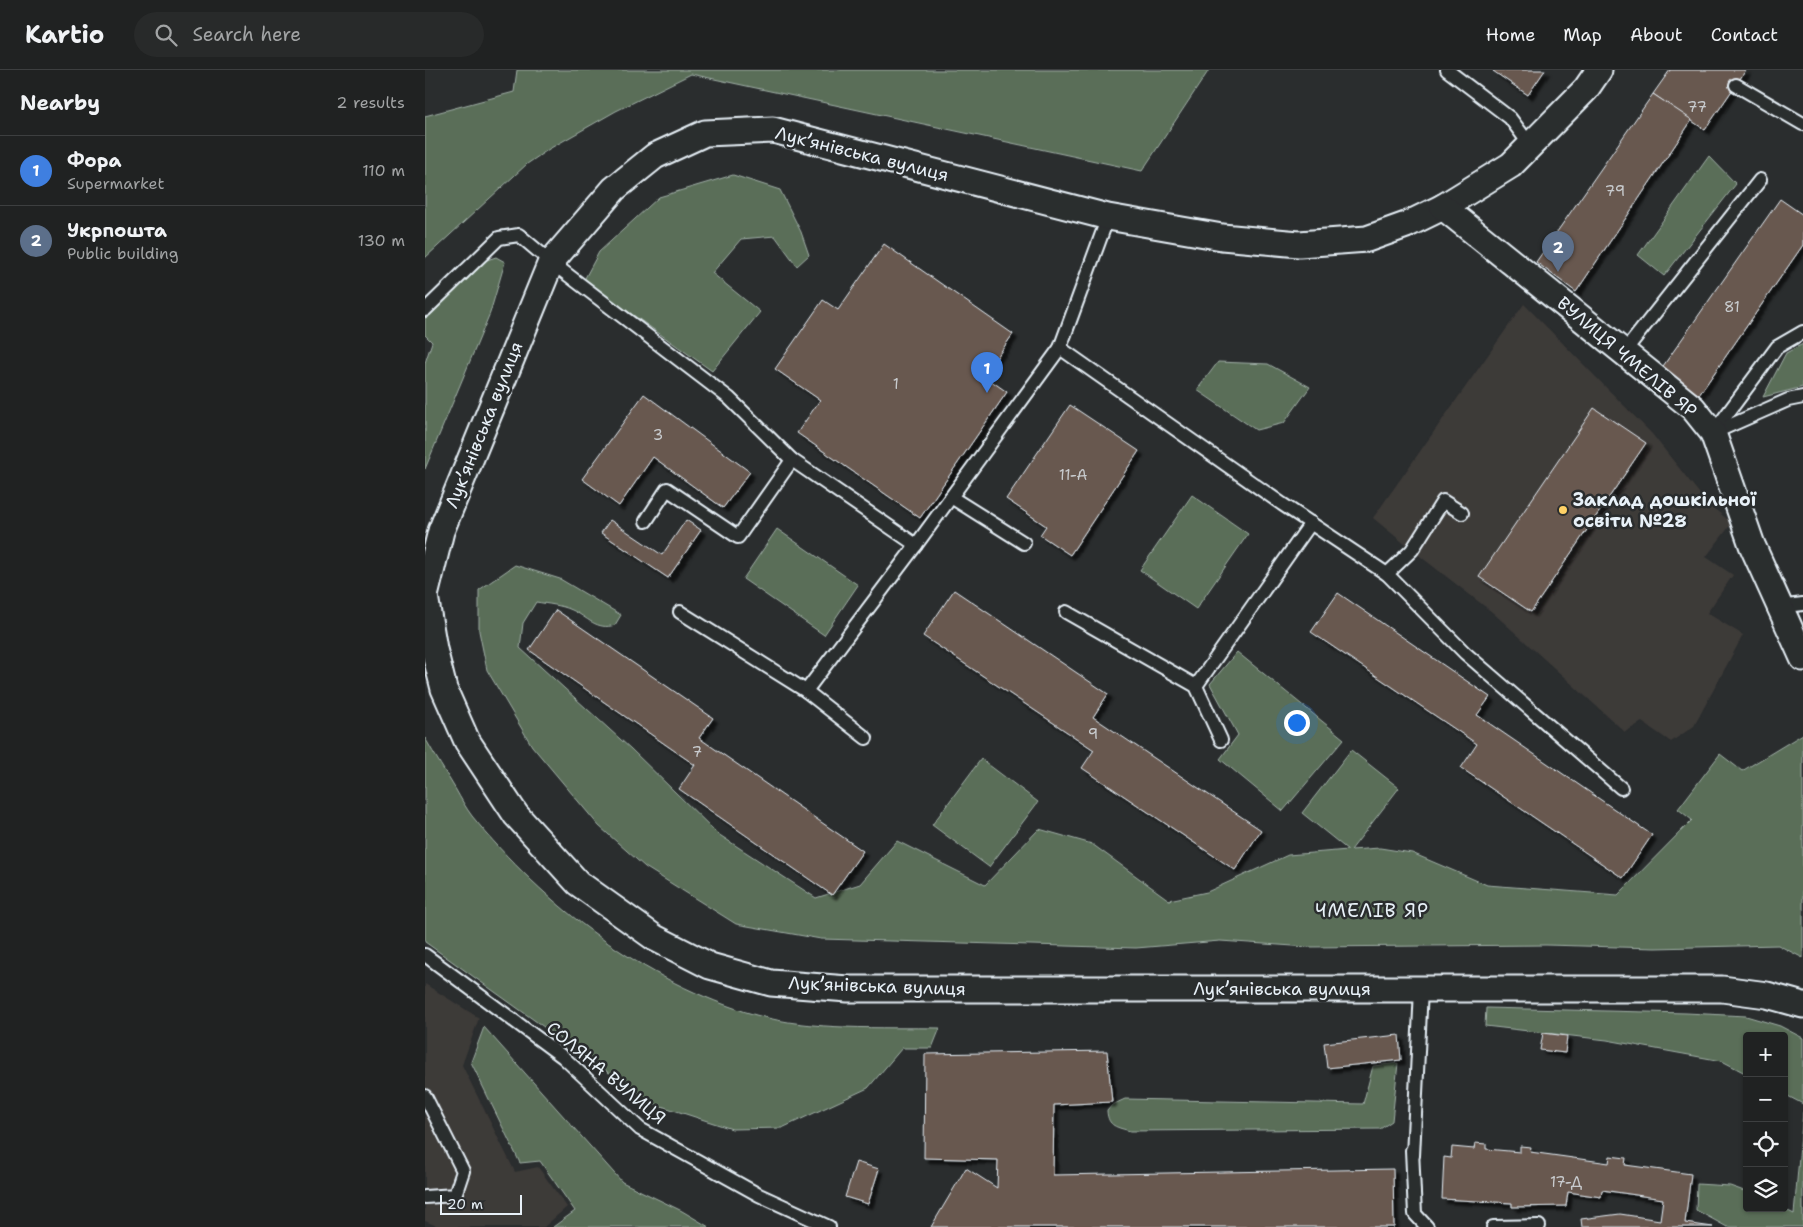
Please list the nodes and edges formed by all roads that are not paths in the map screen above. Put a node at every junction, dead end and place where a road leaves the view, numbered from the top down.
1 (1447, 70) edge
2 (1599, 70) edge
3 (1736, 85) dead end
4 (1803, 124) edge
5 (1530, 145) junction
6 (1760, 180) dead end
7 (1443, 207) junction
8 (1108, 217) junction
9 (551, 262) junction
10 (425, 310) edge
11 (1803, 332) edge
12 (1059, 348) junction
13 (1623, 352) junction
14 (1803, 397) edge
15 (1713, 433) junction
16 (792, 460) junction
17 (951, 497) junction
18 (1463, 514) dead end
19 (646, 521) dead end
20 (1311, 523) junction
21 (1024, 543) dead end
22 (916, 545) junction
23 (1387, 574) junction
24 (1791, 606) edge
25 (680, 612) dead end
26 (1066, 612) dead end
27 (430, 652) edge
28 (1803, 658) edge
29 (1196, 686) junction
30 (806, 691) junction
31 (866, 738) dead end
32 (1221, 740) dead end
33 (1621, 788) dead end
34 (425, 955) edge
35 (1421, 990) junction
36 (1803, 1005) edge
37 (425, 1096) edge
38 (425, 1197) edge
39 (1539, 1226) dead end
40 (829, 1227) edge
41 (1427, 1227) edge
42 (1493, 1227) edge

1 - 5 lane
2 - 5 street, Лукʼянівська вулиця
3 - 4 lane
5 - 7 street, Лукʼянівська вулиця
6 - 13 lane
7 - 8 street, Лукʼянівська вулиця
7 - 13 street, ВУЛИЦЯ ЧМЕЛІВ ЯР
8 - 9 street, Лукʼянівська вулиця
8 - 12 lane
9 - 10 lane
9 - 16 lane
9 - 27 street, Лукʼянівська вулиця
11 - 15 lane
12 - 17 lane
12 - 20 lane
13 - 15 street, ВУЛИЦЯ ЧМЕЛІВ ЯР
14 - 15 lane
15 - 24 street, ВУЛИЦЯ ЧМЕЛІВ ЯР
16 - 19 lane
16 - 22 lane
17 - 21 lane
17 - 22 lane
18 - 23 lane
20 - 23 lane
20 - 29 lane
22 - 30 lane
23 - 33 lane
24 - 28 street, ВУЛИЦЯ ЧМЕЛІВ ЯР
25 - 30 lane
26 - 29 lane
27 - 35 street, Лукʼянівська вулиця
29 - 32 lane
30 - 31 lane
34 - 40 lane, СОЛЯНА ВУЛИЦЯ
35 - 36 street, Лукʼянівська вулиця
35 - 41 lane
37 - 38 lane
39 - 42 lane

